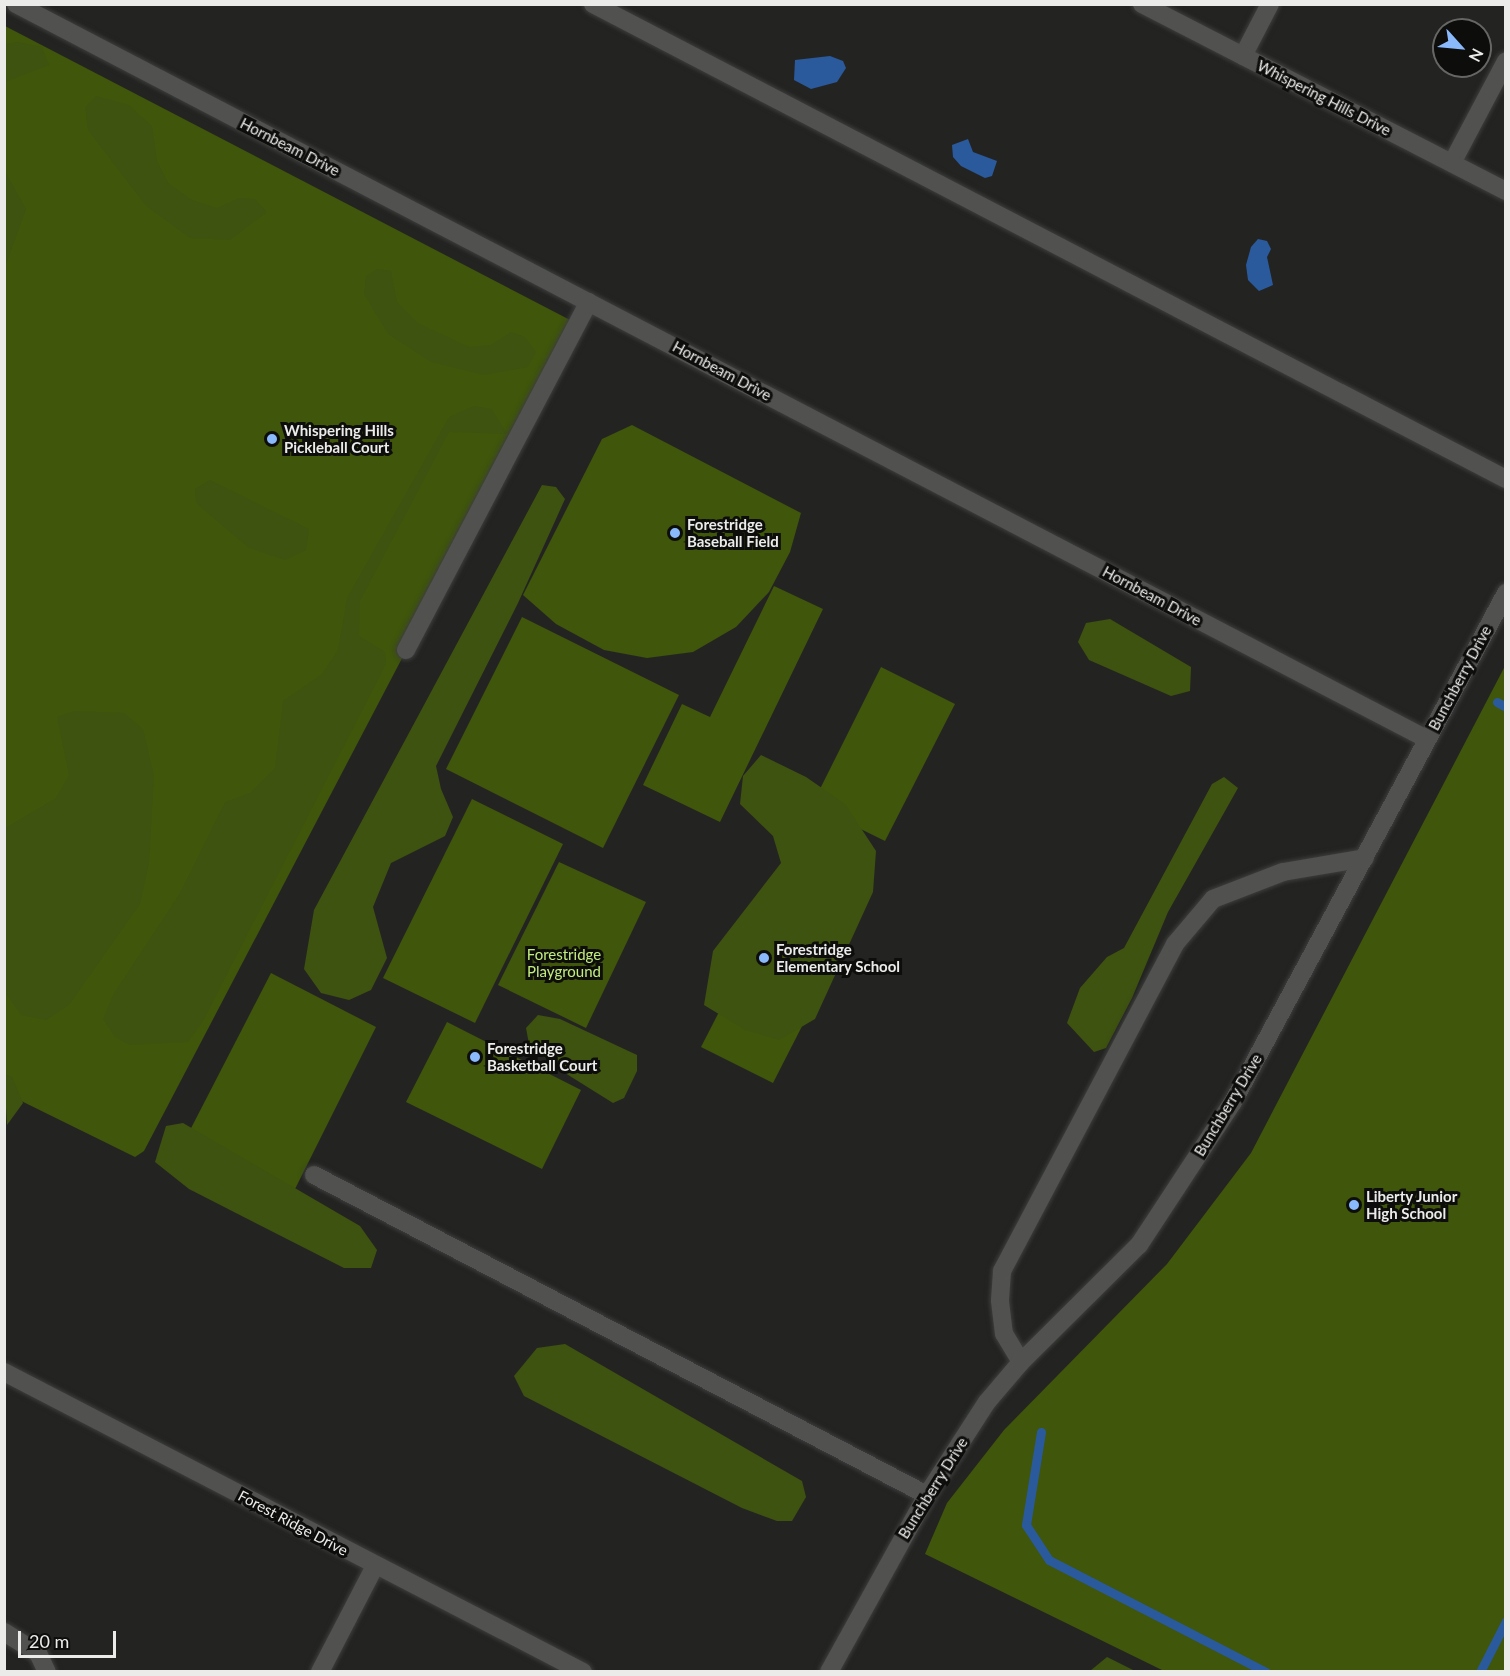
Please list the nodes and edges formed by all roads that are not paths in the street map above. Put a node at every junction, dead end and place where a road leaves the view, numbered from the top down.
1 (16, 4) edge
2 (594, 4) edge
3 (1142, 4) edge
4 (1270, 4) edge
5 (1243, 56) junction
6 (1506, 61) edge
7 (1452, 163) junction
8 (1506, 191) edge
9 (589, 302) junction
10 (1506, 479) edge
11 (1506, 593) edge
12 (406, 650) dead end
13 (1427, 740) junction
14 (1365, 858) junction
15 (314, 1175) dead end
16 (1021, 1362) junction
17 (4, 1372) edge
18 (927, 1495) junction
19 (375, 1566) junction
20 (4, 1632) edge
21 (578, 1670) edge
22 (47, 1671) edge
23 (320, 1671) edge
24 (828, 1671) edge

1 - 9 street, Hornbeam Drive
2 - 10 street
3 - 5 street, Whispering Hills Drive
4 - 5 street
5 - 7 street, Whispering Hills Drive
6 - 7 street
7 - 8 street, Whispering Hills Drive
9 - 12 street
9 - 13 street, Hornbeam Drive
11 - 13 street, Bunchberry Drive
13 - 14 street, Bunchberry Drive
14 - 16 street, Bunchberry Drive
14 - 16 street
15 - 18 street
16 - 18 street, Bunchberry Drive
17 - 19 street, Forest Ridge Drive
18 - 24 street, Bunchberry Drive
19 - 21 street, Forest Ridge Drive
19 - 23 street
20 - 22 street

